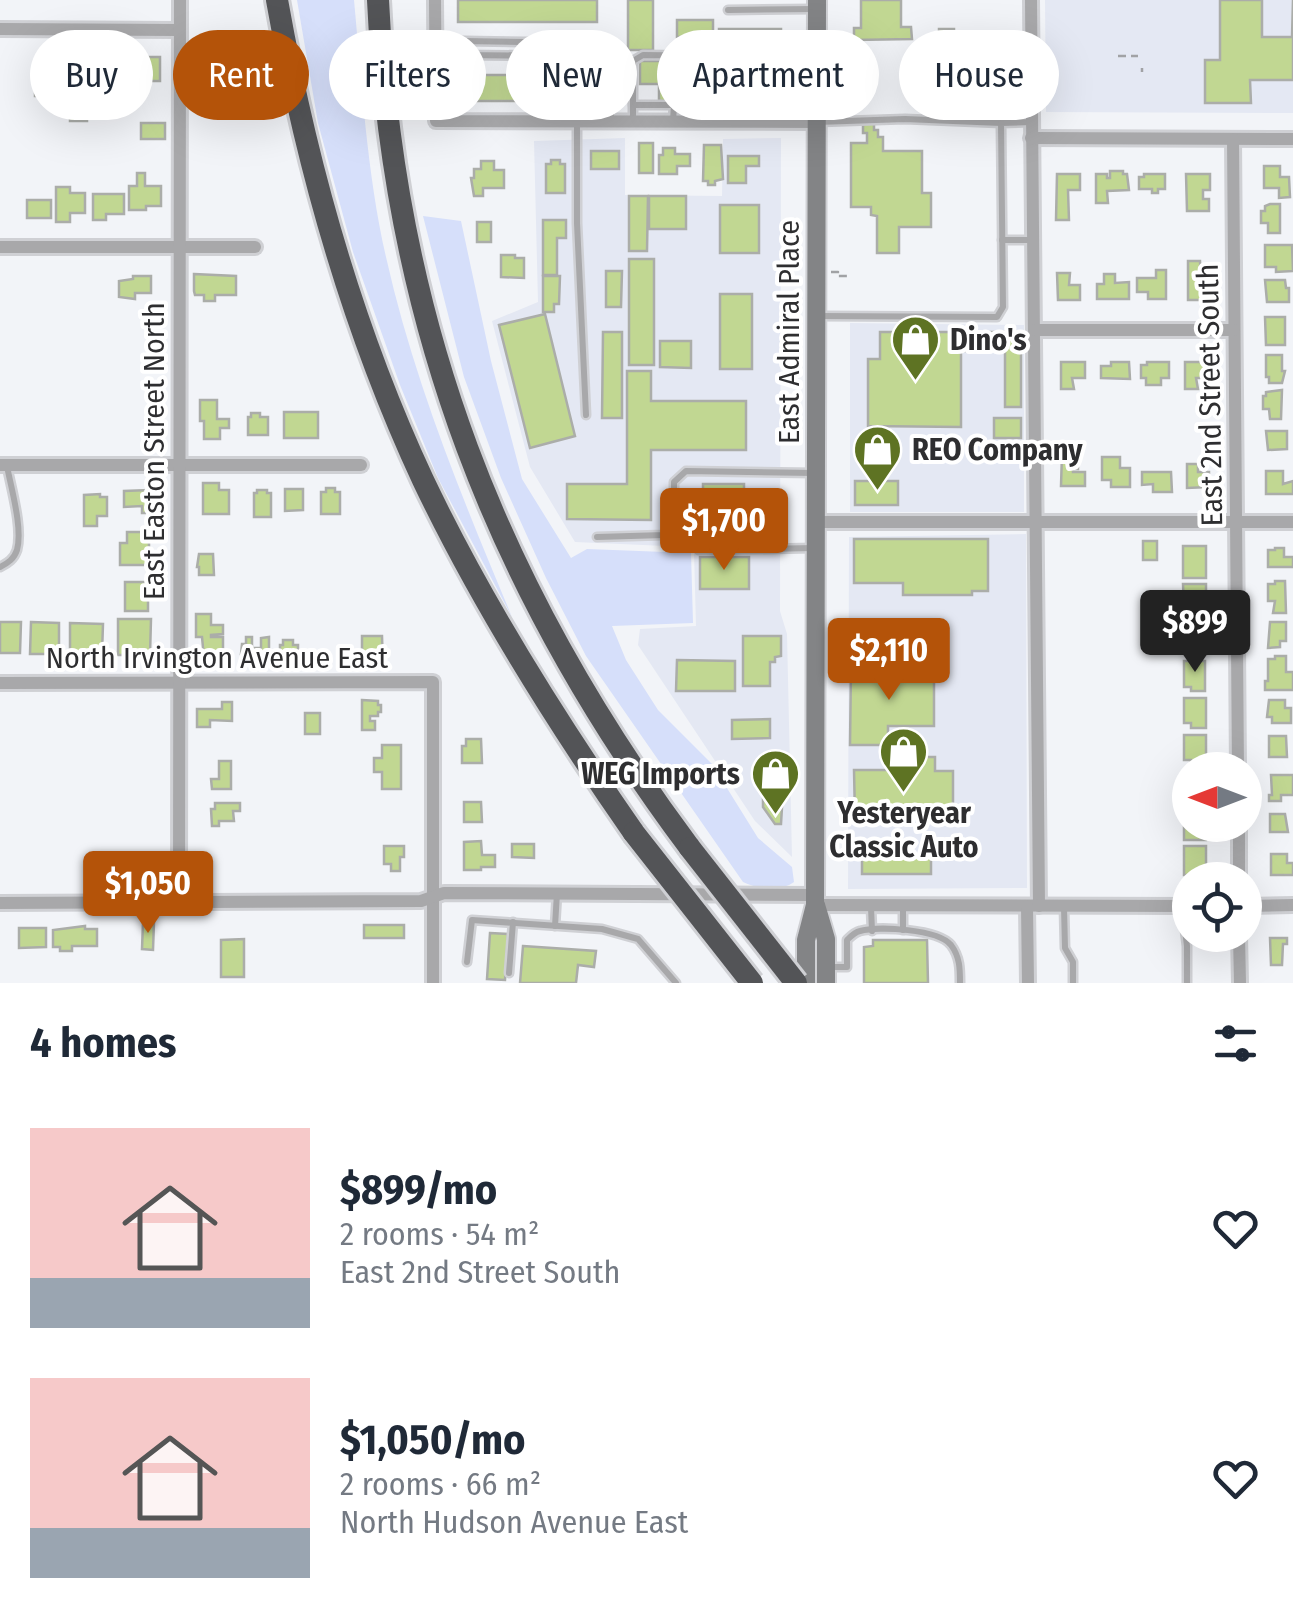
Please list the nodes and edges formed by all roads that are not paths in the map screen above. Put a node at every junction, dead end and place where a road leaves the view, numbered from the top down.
1 (180, 0) edge
2 (278, 0) edge
3 (378, 0) edge
4 (436, 0) edge
5 (1031, 0) edge
6 (817, 5) edge
7 (728, 10) dead end
8 (0, 30) edge
9 (173, 30) edge
10 (179, 30) edge
11 (435, 30) edge
12 (637, 105) edge
13 (179, 120) edge
14 (436, 120) edge
15 (576, 122) junction
16 (611, 122) joint
17 (633, 122) joint
18 (673, 122) junction
19 (749, 122) joint
20 (817, 122) junction
21 (1001, 122) junction
22 (1031, 122) junction
23 (1031, 138) junction
24 (1232, 139) junction
25 (1293, 139) edge
26 (1002, 240) junction
27 (1033, 240) junction
28 (0, 246) edge
29 (180, 247) junction
30 (255, 247) dead end
31 (816, 316) junction
32 (1034, 330) junction
33 (1234, 330) junction
34 (586, 415) dead end
35 (4, 465) edge
36 (180, 465) junction
37 (361, 465) dead end
38 (816, 473) junction
39 (1036, 521) junction
40 (816, 522) junction
41 (1236, 522) junction
42 (1293, 522) edge
43 (597, 537) dead end
44 (816, 548) junction
45 (700, 550) dead end
46 (0, 567) edge
47 (0, 683) edge
48 (178, 683) junction
49 (1238, 752) edge
50 (557, 893) junction
51 (432, 897) junction
52 (816, 900) junction
53 (0, 902) edge
54 (179, 902) junction
55 (871, 905) junction
56 (903, 905) junction
57 (1033, 906) junction
58 (1064, 906) junction
59 (1172, 906) edge
60 (1262, 906) edge
61 (1293, 906) edge
62 (513, 922) junction
63 (556, 926) junction
64 (903, 930) junction
65 (872, 931) junction
66 (1187, 952) edge
67 (1239, 952) edge
68 (467, 962) dead end
69 (509, 973) dead end
70 (826, 975) edge
71 (432, 983) edge
72 (676, 983) edge
73 (752, 983) edge
74 (796, 983) edge
75 (806, 983) edge
76 (960, 983) edge
77 (1028, 983) edge
78 (1073, 983) edge
79 (1187, 983) edge
80 (1240, 983) edge

1 - 10 street, East Easton Street North
2 - 73 highway, bridge
3 - 74 highway, bridge
4 - 11 street
5 - 22 street
6 - 7 lane
8 - 9 street
12 - 18 lane
13 - 29 street, East Easton Street North
14 - 15 street
15 - 16 street
15 - 34 lane
16 - 17 street
17 - 18 street
18 - 19 street
19 - 20 street
20 - 21 lane
20 - 31 main road, East Admiral Place
21 - 22 lane
21 - 26 lane
22 - 23 street
23 - 24 street
23 - 27 street
24 - 25 street
24 - 33 street, East 2nd Street South
26 - 27 lane
26 - 31 lane
27 - 32 street
28 - 29 street
29 - 30 street
29 - 36 street, East Easton Street North
31 - 38 main road, East Admiral Place
32 - 33 street
32 - 39 street
33 - 41 street, East 2nd Street South
35 - 36 street
35 - 46 lane
36 - 37 street
36 - 48 street, East Easton Street North
38 - 40 main road, East Admiral Place
38 - 43 lane
39 - 40 street
39 - 41 street
39 - 57 street
40 - 44 main road, East Admiral Place
41 - 42 street
41 - 49 street, East 2nd Street South
44 - 45 lane
44 - 52 main road, East Admiral Place
47 - 48 street, North Irvington Avenue East
48 - 51 street, North Irvington Avenue East
48 - 54 street, East Easton Street North
50 - 51 street
50 - 52 street
50 - 63 lane
51 - 54 street
51 - 71 street
52 - 55 street
52 - 70 main road
52 - 75 main road
53 - 54 street
55 - 56 street
55 - 65 lane
56 - 57 street
56 - 64 lane
57 - 58 street
57 - 77 street
58 - 59 street
58 - 78 lane
60 - 61 street
62 - 63 lane
62 - 68 lane
62 - 69 lane
63 - 72 lane
64 - 65 lane
64 - 76 lane
65 - 70 lane
66 - 79 lane
67 - 80 street

